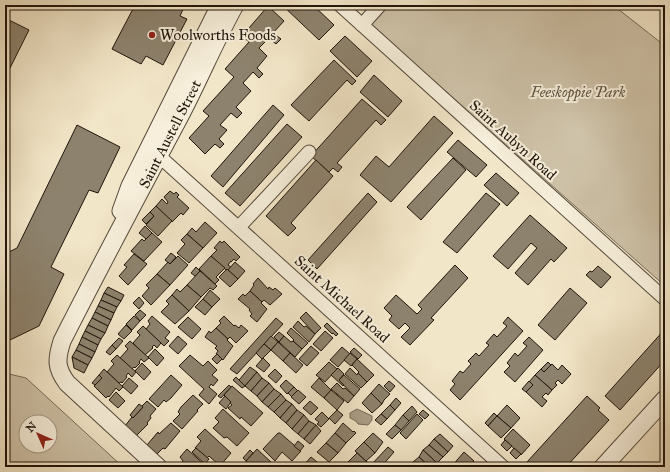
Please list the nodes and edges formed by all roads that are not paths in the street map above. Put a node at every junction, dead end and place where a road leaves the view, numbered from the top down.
1 (220, 5) edge
2 (235, 5) edge
3 (340, 5) edge
4 (380, 5) edge
5 (362, 25) junction
6 (310, 152) dead end
7 (159, 156) junction
8 (239, 227) junction
9 (102, 262) junction
10 (665, 299) edge
11 (665, 399) edge
12 (158, 467) edge
13 (503, 467) edge
14 (603, 467) edge

1 - 9 street, Saint Austell Street
2 - 7 street, Saint Austell Street
3 - 5 street, Saint Aubyn Road
4 - 5 street
5 - 10 street, Saint Aubyn Road
6 - 8 street
7 - 8 street, Saint Michael Road
7 - 9 street, Saint Austell Street
8 - 13 street, Saint Michael Road
9 - 12 street, Saint Austell Street
11 - 14 street

